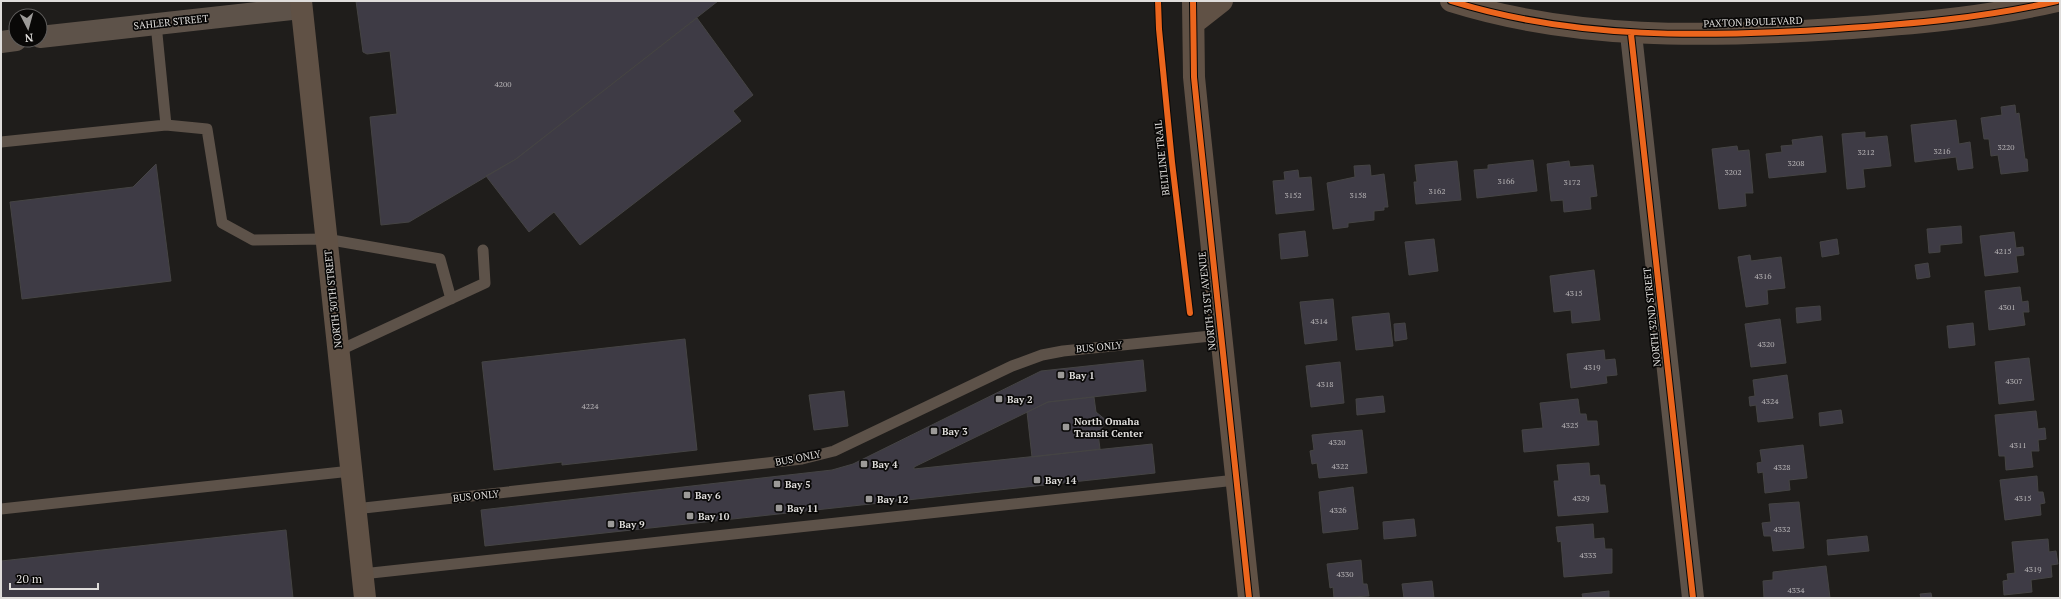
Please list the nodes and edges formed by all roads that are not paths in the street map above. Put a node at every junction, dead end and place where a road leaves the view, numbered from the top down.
1 (1193, 1) edge
2 (1222, 1) edge
3 (1451, 1) edge
4 (2057, 1) edge
5 (301, 4) edge
6 (1194, 23) junction
7 (156, 24) junction
8 (1631, 34) junction
9 (48, 36) edge
10 (166, 125) junction
11 (1, 142) edge
12 (326, 239) junction
13 (483, 250) dead end
14 (451, 298) junction
15 (1221, 336) junction
16 (338, 352) junction
17 (351, 471) junction
18 (1236, 480) junction
19 (1, 509) edge
20 (355, 509) junction
21 (362, 574) junction
22 (365, 598) edge
23 (1249, 598) edge
24 (1693, 598) edge

1 - 6 street, NORTH 31ST AVENUE
2 - 6 street
3 - 8 street, PAXTON BOULEVARD
4 - 8 street, PAXTON BOULEVARD
5 - 7 street, SAHLER STREET
5 - 12 street, NORTH 30TH STREET
6 - 15 street, NORTH 31ST AVENUE
7 - 9 street, SAHLER STREET
7 - 10 lane
8 - 24 street, NORTH 32ND STREET
10 - 11 lane
10 - 12 lane
12 - 14 lane
12 - 16 street, NORTH 30TH STREET
13 - 14 lane
14 - 16 lane
15 - 18 street, NORTH 31ST AVENUE
15 - 20 lane, BUS ONLY
16 - 17 street, NORTH 30TH STREET
17 - 19 lane
17 - 20 street, NORTH 30TH STREET
18 - 21 lane
18 - 23 street, NORTH 31ST AVENUE
20 - 21 street, NORTH 30TH STREET
21 - 22 street, NORTH 30TH STREET

